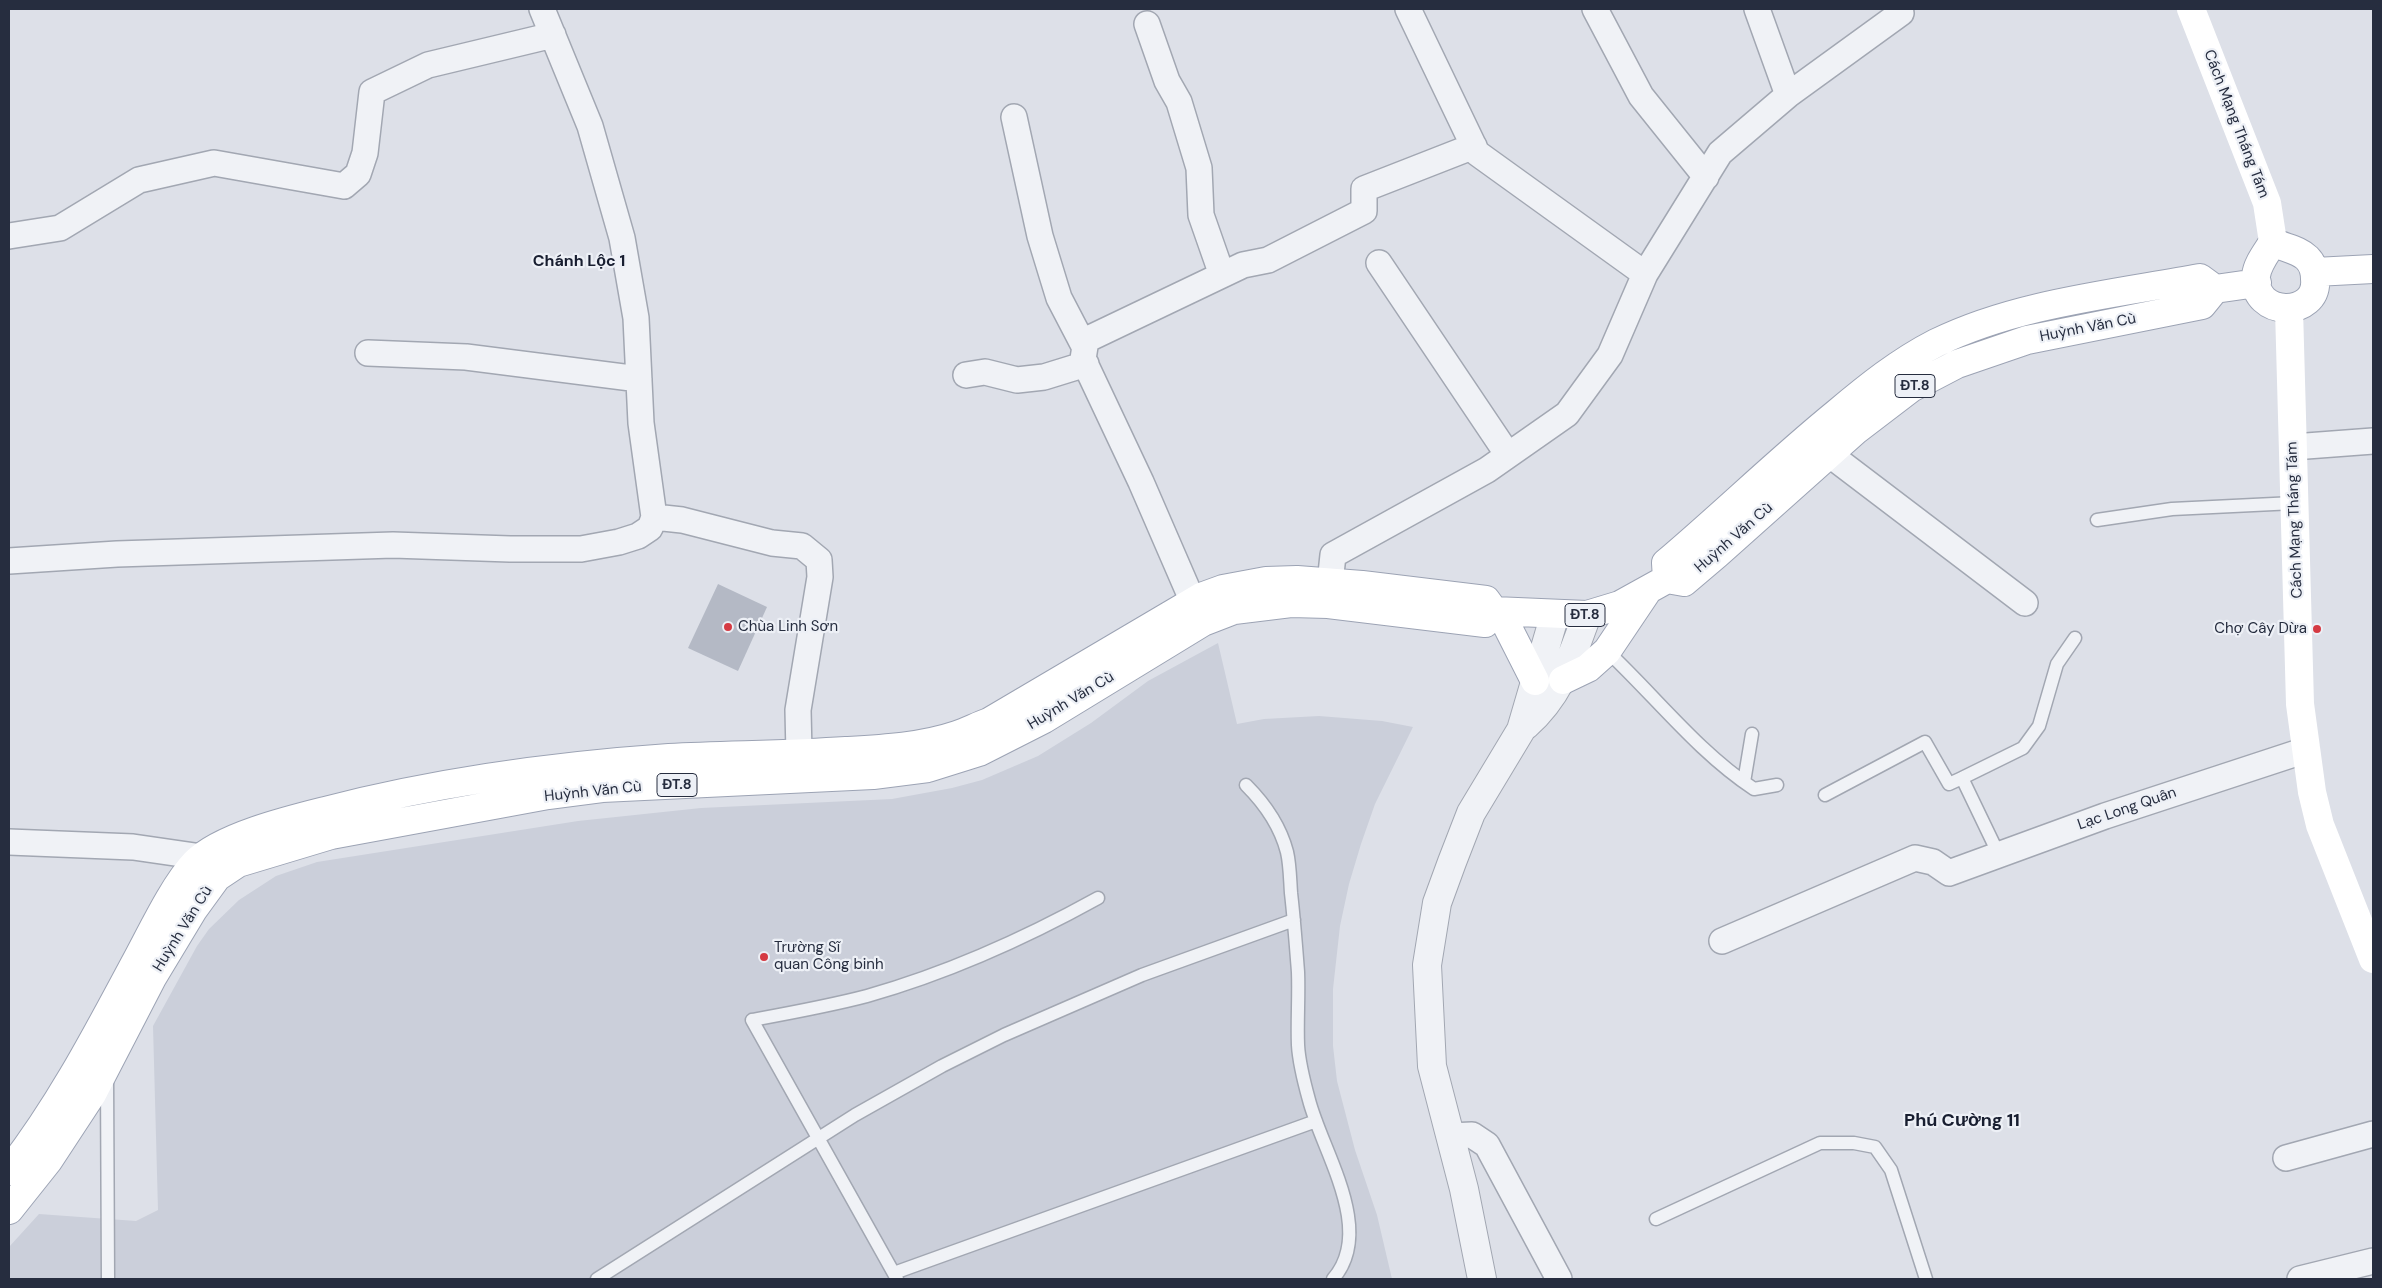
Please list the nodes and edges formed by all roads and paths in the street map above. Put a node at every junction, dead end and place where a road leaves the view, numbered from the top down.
1 (542, 9) edge
2 (1408, 9) edge
3 (1595, 9) edge
4 (1757, 9) edge
5 (2191, 9) edge
6 (1902, 10) edge
7 (1147, 24) dead end
8 (553, 35) junction
9 (1788, 95) junction
10 (1014, 117) dead end
11 (1474, 146) junction
12 (1706, 176) junction
13 (9, 236) edge
14 (2273, 242) junction
15 (1379, 263) dead end
16 (2373, 269) edge
17 (2315, 272) junction
18 (1644, 274) junction
19 (1222, 275) junction
20 (2257, 283) junction
21 (2289, 309) junction
22 (368, 353) dead end
23 (1085, 355) junction
24 (966, 375) dead end
25 (639, 380) junction
26 (1863, 408) junction
27 (2373, 441) edge
28 (2293, 447) junction
29 (1829, 454) junction
30 (1508, 455) junction
31 (2294, 503) junction
32 (654, 517) junction
33 (2098, 520) dead end
34 (9, 561) edge
35 (1658, 584) junction
36 (1329, 593) junction
37 (1193, 602) junction
38 (2025, 603) dead end
39 (1497, 612) junction
40 (1555, 614) junction
41 (1587, 615) junction
42 (2075, 638) dead end
43 (1607, 650) junction
44 (1563, 680) junction
45 (1535, 681) junction
46 (1522, 730) junction
47 (1752, 734) dead end
48 (2306, 750) junction
49 (799, 754) junction
50 (1962, 778) junction
51 (1744, 782) junction
52 (1246, 785) dead end
53 (1777, 785) dead end
54 (1825, 795) dead end
55 (9, 842) edge
56 (1999, 855) junction
57 (202, 857) junction
58 (238, 864) junction
59 (1098, 898) dead end
60 (1294, 920) junction
61 (1722, 941) dead end
62 (2373, 959) edge
63 (107, 1066) junction
64 (1316, 1121) junction
65 (2373, 1134) edge
66 (1450, 1136) junction
67 (817, 1140) junction
68 (2286, 1158) dead end
69 (9, 1171) edge
70 (9, 1210) edge
71 (1656, 1219) dead end
72 (2373, 1261) edge
73 (896, 1276) edge
74 (108, 1279) edge
75 (597, 1279) edge
76 (1333, 1279) edge
77 (1482, 1279) edge
78 (1559, 1279) edge
79 (1926, 1279) edge
80 (2300, 1279) edge

1 - 8 street
2 - 11 street
3 - 12 street
4 - 9 street
5 - 14 main road, Cách Mạng Tháng Tám
6 - 9 street
7 - 19 street
8 - 13 street
8 - 25 street
9 - 12 street
10 - 23 street
11 - 18 street
11 - 19 street
12 - 18 street
14 - 17 main road
14 - 20 main road
15 - 30 street
16 - 17 main road
17 - 21 main road
18 - 30 street
19 - 23 street
20 - 21 main road
20 - 26 main road
21 - 28 main road, Cách Mạng Tháng Tám
22 - 25 street
23 - 24 street
23 - 37 street
25 - 32 street
26 - 29 main road, Huỳnh Văn Cù / ĐT.8
26 - 35 main road
27 - 28 street
28 - 31 main road, Cách Mạng Tháng Tám
29 - 35 main road, Huỳnh Văn Cù / ĐT.8
29 - 38 street
30 - 36 street
31 - 33 lane
31 - 48 main road, Cách Mạng Tháng Tám
32 - 34 street
32 - 49 street
35 - 41 main road, Huỳnh Văn Cù / ĐT.8
35 - 43 main road
36 - 37 main road
36 - 39 main road
36 - 58 main road, Huỳnh Văn Cù / ĐT.8
37 - 49 main road
39 - 40 main road, Huỳnh Văn Cù / ĐT.8
39 - 45 main road
40 - 41 main road, Huỳnh Văn Cù / ĐT.8
40 - 45 street
41 - 44 street
42 - 50 lane
43 - 44 main road
43 - 51 lane
44 - 46 street
45 - 46 street
46 - 66 street
47 - 51 lane
48 - 56 street, Lạc Long Quân
48 - 62 main road, Cách Mạng Tháng Tám
49 - 57 main road
50 - 54 lane
50 - 56 lane
51 - 53 lane
52 - 60 lane
55 - 57 street
56 - 61 street, Lạc Long Quân
57 - 58 main road
57 - 69 main road
58 - 63 main road, Huỳnh Văn Cù / ĐT.8
59 - 67 lane
60 - 64 lane
60 - 67 lane
63 - 70 main road, Huỳnh Văn Cù / ĐT.8
63 - 74 lane
64 - 73 lane
64 - 76 lane
65 - 68 street
66 - 77 street
66 - 78 street
67 - 73 lane
67 - 75 lane
71 - 79 lane
72 - 80 street

